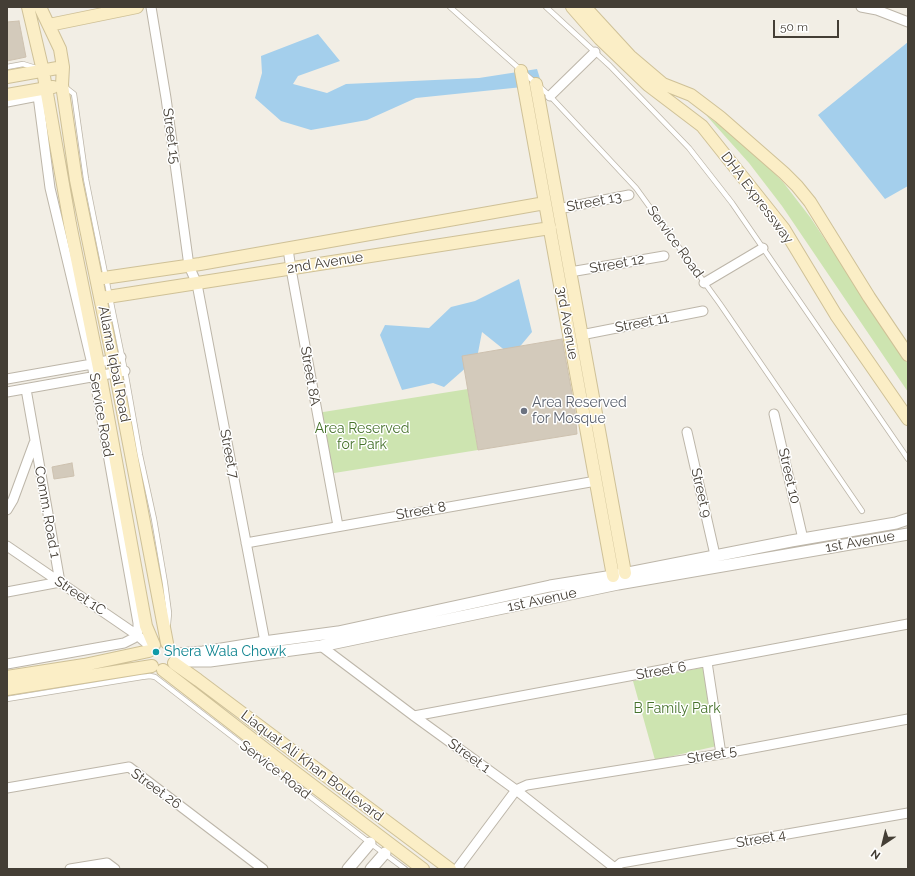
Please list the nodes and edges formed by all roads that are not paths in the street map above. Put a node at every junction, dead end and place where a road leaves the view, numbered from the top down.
1 (28, 7) edge
2 (42, 7) edge
3 (137, 7) edge
4 (151, 7) edge
5 (450, 7) edge
6 (546, 7) edge
7 (572, 7) edge
8 (585, 7) edge
9 (861, 7) edge
10 (908, 22) edge
11 (49, 25) junction
12 (595, 52) junction
13 (7, 67) edge
14 (63, 67) junction
15 (43, 71) junction
16 (521, 71) junction
17 (7, 77) edge
18 (536, 84) junction
19 (62, 85) junction
20 (45, 88) junction
21 (7, 95) edge
22 (550, 96) junction
23 (7, 102) edge
24 (629, 195) dead end
25 (545, 203) junction
26 (558, 209) junction
27 (550, 228) junction
28 (763, 248) junction
29 (288, 249) junction
30 (664, 256) dead end
31 (189, 266) junction
32 (291, 269) junction
33 (570, 272) junction
34 (101, 278) junction
35 (704, 283) junction
36 (197, 284) junction
37 (105, 298) junction
38 (703, 311) dead end
39 (581, 335) junction
40 (908, 355) edge
41 (117, 358) junction
42 (95, 364) junction
43 (120, 371) junction
44 (97, 376) junction
45 (7, 379) edge
46 (26, 389) junction
47 (7, 392) edge
48 (774, 414) dead end
49 (908, 419) edge
50 (687, 432) dead end
51 (34, 441) junction
52 (908, 459) edge
53 (596, 481) junction
54 (7, 510) edge
55 (862, 511) dead end
56 (908, 519) edge
57 (338, 526) junction
58 (908, 534) edge
59 (803, 539) junction
60 (246, 543) junction
61 (7, 546) edge
62 (715, 555) junction
63 (619, 575) junction
64 (60, 582) junction
65 (7, 592) edge
66 (908, 624) edge
67 (137, 634) junction
68 (265, 642) junction
69 (166, 643) junction
70 (321, 646) junction
71 (151, 647) junction
72 (175, 659) junction
73 (707, 662) junction
74 (7, 664) edge
75 (156, 672) junction
76 (7, 677) edge
77 (7, 689) edge
78 (7, 699) edge
79 (414, 716) junction
80 (908, 719) edge
81 (721, 754) junction
82 (7, 788) edge
83 (516, 790) junction
84 (908, 813) edge
85 (370, 843) junction
86 (384, 853) junction
87 (70, 869) edge
88 (115, 869) edge
89 (263, 869) edge
90 (348, 869) edge
91 (371, 869) edge
92 (405, 869) edge
93 (423, 869) edge
94 (450, 869) edge
95 (457, 869) edge
96 (615, 869) edge

1 - 15 main road
2 - 11 main road, Allama Iqbal Road
3 - 11 main road
4 - 31 street, Street 15
5 - 16 lane, Service Road
6 - 12 lane
7 - 49 main road, DHA Expressway
8 - 40 main road, DHA Expressway
9 - 10 street
11 - 14 main road, Allama Iqbal Road
12 - 22 street
12 - 28 lane
13 - 15 lane
14 - 15 main road
14 - 19 main road, Allama Iqbal Road
15 - 17 main road
15 - 20 main road
16 - 18 lane, Service Road
16 - 25 main road, 3rd Avenue
18 - 22 lane, Service Road
18 - 26 main road, 3rd Avenue
19 - 20 main road
19 - 34 main road, Allama Iqbal Road
20 - 21 main road
20 - 42 main road
22 - 35 lane, Service Road
23 - 42 street, Service Road
24 - 26 street, Street 13
25 - 27 main road, 3rd Avenue
25 - 29 main road, 2nd Avenue
26 - 33 main road, 3rd Avenue
27 - 32 main road, 2nd Avenue
27 - 53 main road, 3rd Avenue
28 - 35 street
28 - 52 lane
29 - 31 main road, 2nd Avenue
29 - 32 street, Street 8A
30 - 33 street, Street 12
31 - 34 main road, 2nd Avenue
31 - 36 street, Street 7
32 - 36 main road, 2nd Avenue
32 - 57 street, Street 8A
33 - 39 main road, 3rd Avenue
34 - 37 main road, Allama Iqbal Road
35 - 55 lane, Service Road
36 - 37 main road, 2nd Avenue
36 - 60 street, Street 7
37 - 41 main road, Allama Iqbal Road
38 - 39 street, Street 11
39 - 63 main road, 3rd Avenue
41 - 42 street
41 - 43 main road, Allama Iqbal Road
42 - 44 main road
42 - 45 street
43 - 44 street
43 - 69 main road, Allama Iqbal Road
44 - 46 street
44 - 67 street, Service Road
44 - 71 main road
46 - 47 street
46 - 51 street, Comm. Road 1
48 - 59 street, Street 10
50 - 62 street, Street 9
51 - 54 street
51 - 64 street, Comm. Road 1
53 - 57 street, Street 8
53 - 63 main road, 3rd Avenue
56 - 59 street
57 - 60 street, Street 8
58 - 70 street, 1st Avenue
59 - 62 street
60 - 68 street, Street 7
61 - 64 street, Street 1C
62 - 63 street
63 - 68 street
64 - 65 street
64 - 67 street, Street 1C
66 - 73 street, Street 6
67 - 71 street, Street 1C
67 - 74 street
68 - 72 street
69 - 71 main road
69 - 72 main road
70 - 72 street, 1st Avenue
70 - 79 street, Street 1
71 - 75 main road
71 - 76 main road
72 - 75 main road
72 - 94 main road, Liaquat Ali Khan Boulevard
73 - 79 street, Street 6
73 - 81 street
75 - 77 main road
75 - 78 lane
75 - 85 lane, Service Road
75 - 93 main road, Liaquat Ali Khan Boulevard
79 - 83 street, Street 1
80 - 81 street, Street 5
81 - 83 street, Street 5
82 - 89 street, Street 26
83 - 95 street
83 - 96 street, Street 1
84 - 96 street, Street 4
85 - 86 lane, Service Road
85 - 90 street
86 - 91 street
86 - 92 lane, Service Road
87 - 88 street

